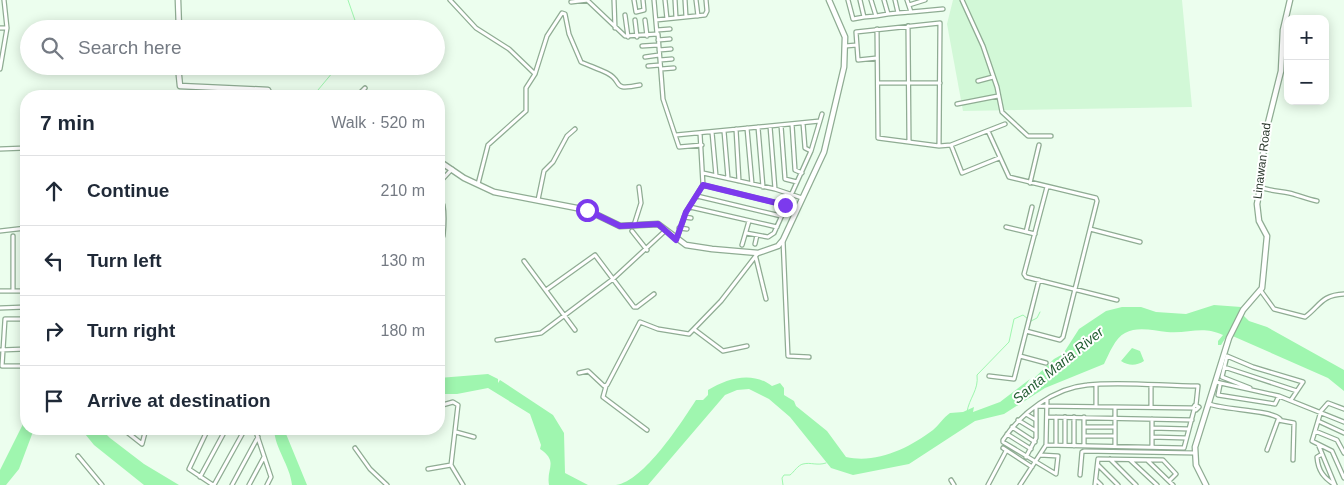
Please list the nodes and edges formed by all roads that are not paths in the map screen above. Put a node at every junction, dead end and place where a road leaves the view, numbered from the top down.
1 (4, 0) edge
2 (178, 0) edge
3 (450, 0) edge
4 (587, 0) edge
5 (614, 0) edge
6 (634, 0) edge
7 (643, 0) edge
8 (654, 0) edge
9 (665, 0) edge
10 (675, 0) edge
11 (686, 0) edge
12 (696, 0) edge
13 (706, 0) edge
14 (829, 0) edge
15 (848, 0) edge
16 (860, 0) edge
17 (872, 0) edge
18 (884, 0) edge
19 (895, 0) edge
20 (925, 0) edge
21 (962, 0) edge
22 (1290, 0) edge
23 (572, 2) dead end
24 (908, 2) edge
25 (943, 9) dead end
26 (911, 12) junction
27 (898, 13) junction
28 (888, 14) junction
29 (626, 15) dead end
30 (698, 16) junction
31 (876, 16) junction
32 (686, 17) junction
33 (864, 17) junction
34 (676, 18) junction
35 (667, 19) junction
36 (179, 20) edge
37 (636, 20) dead end
38 (645, 20) dead end
39 (656, 20) junction
40 (908, 26) junction
41 (0, 28) edge
42 (7, 28) junction
43 (616, 28) junction
44 (670, 29) dead end
45 (877, 29) junction
46 (657, 32) junction
47 (647, 36) junction
48 (628, 37) junction
49 (638, 37) junction
50 (670, 39) dead end
51 (658, 40) junction
52 (658, 45) junction
53 (857, 45) junction
54 (642, 46) dead end
55 (845, 46) junction
56 (2, 48) edge
57 (671, 48) dead end
58 (659, 52) junction
59 (646, 57) dead end
60 (672, 58) dead end
61 (877, 58) junction
62 (660, 60) junction
63 (648, 66) dead end
64 (661, 67) junction
65 (674, 68) dead end
66 (0, 69) edge
67 (535, 74) junction
68 (179, 75) edge
69 (993, 78) junction
70 (978, 81) dead end
71 (878, 83) junction
72 (908, 83) junction
73 (940, 83) junction
74 (640, 85) dead end
75 (268, 90) edge
76 (998, 96) junction
77 (957, 104) dead end
78 (822, 114) dead end
79 (820, 121) junction
80 (802, 123) junction
81 (792, 124) junction
82 (1005, 124) dead end
83 (781, 125) junction
84 (770, 126) junction
85 (758, 127) junction
86 (747, 128) junction
87 (575, 129) dead end
88 (736, 130) junction
89 (724, 131) junction
90 (988, 131) junction
91 (712, 132) junction
92 (700, 133) junction
93 (676, 135) junction
94 (1051, 136) dead end
95 (909, 142) junction
96 (702, 145) junction
97 (951, 145) junction
98 (1039, 145) dead end
99 (939, 146) junction
100 (20, 148) edge
101 (0, 149) edge
102 (811, 151) junction
103 (1000, 158) junction
104 (445, 164) edge
105 (452, 168) junction
106 (802, 172) junction
107 (704, 173) junction
108 (445, 176) edge
109 (716, 176) junction
110 (728, 178) junction
111 (739, 181) junction
112 (797, 182) junction
113 (1030, 183) junction
114 (478, 184) junction
115 (752, 184) junction
116 (703, 185) junction
117 (763, 186) junction
118 (639, 187) dead end
119 (1047, 187) junction
120 (1260, 187) junction
121 (775, 189) junction
122 (792, 194) junction
123 (697, 196) junction
124 (802, 198) junction
125 (538, 200) junction
126 (1317, 201) dead end
127 (785, 205) junction
128 (690, 206) junction
129 (1032, 207) dead end
130 (781, 216) junction
131 (684, 217) junction
132 (691, 218) dead end
133 (750, 221) junction
134 (634, 225) junction
135 (777, 227) junction
136 (1006, 227) dead end
137 (680, 228) junction
138 (20, 229) edge
139 (686, 229) dead end
140 (1090, 229) junction
141 (666, 230) junction
142 (0, 231) edge
143 (632, 231) dead end
144 (1026, 232) junction
145 (746, 233) junction
146 (1035, 234) junction
147 (757, 235) junction
148 (13, 236) dead end
149 (676, 240) junction
150 (783, 240) junction
151 (1140, 242) dead end
152 (755, 244) dead end
153 (742, 245) dead end
154 (647, 250) junction
155 (757, 255) junction
156 (524, 261) dead end
157 (613, 279) junction
158 (1039, 280) junction
159 (546, 290) junction
160 (1075, 290) junction
161 (0, 291) edge
162 (13, 291) junction
163 (20, 291) edge
164 (1261, 291) junction
165 (654, 294) dead end
166 (1344, 294) edge
167 (766, 300) dead end
168 (1117, 300) dead end
169 (0, 308) edge
170 (20, 308) edge
171 (564, 315) junction
172 (20, 319) edge
173 (575, 330) dead end
174 (695, 330) junction
175 (1026, 331) junction
176 (497, 340) dead end
177 (747, 346) dead end
178 (20, 349) edge
179 (2, 350) edge
180 (1020, 356) junction
181 (809, 357) dead end
182 (1046, 363) dead end
183 (20, 366) edge
184 (1224, 367) junction
185 (579, 373) dead end
186 (989, 376) dead end
187 (1218, 383) junction
188 (1096, 385) junction
189 (606, 386) junction
190 (1151, 386) junction
191 (1250, 388) junction
192 (1297, 391) junction
193 (1278, 396) junction
194 (1047, 399) junction
195 (1291, 400) junction
196 (445, 404) edge
197 (1037, 406) junction
198 (1047, 406) junction
199 (1096, 406) junction
200 (1115, 406) junction
201 (1151, 407) junction
202 (1208, 407) junction
203 (1196, 408) junction
204 (1344, 409) edge
205 (1321, 411) junction
206 (1026, 414) junction
207 (1047, 417) junction
208 (1056, 417) junction
209 (1066, 417) junction
210 (1074, 417) junction
211 (1084, 417) junction
212 (1115, 418) junction
213 (1152, 419) junction
214 (1280, 419) junction
215 (1018, 420) junction
216 (1036, 420) junction
217 (1192, 420) junction
218 (1318, 421) junction
219 (1344, 422) edge
220 (1012, 426) junction
221 (1084, 427) junction
222 (1115, 427) junction
223 (1152, 428) junction
224 (1189, 429) junction
225 (648, 430) dead end
226 (1036, 431) junction
227 (456, 432) junction
228 (1315, 432) junction
229 (1344, 433) edge
230 (1007, 434) junction
231 (131, 435) edge
232 (144, 435) edge
233 (205, 435) edge
234 (223, 435) edge
235 (242, 435) edge
236 (1084, 436) junction
237 (1115, 436) junction
238 (258, 437) joint
239 (474, 437) dead end
240 (1152, 437) junction
241 (1186, 438) junction
242 (1035, 442) junction
243 (1318, 444) junction
244 (1046, 445) junction
245 (1056, 445) junction
246 (1065, 445) junction
247 (1074, 446) junction
248 (1084, 446) junction
249 (1115, 446) junction
250 (1152, 447) junction
251 (355, 448) dead end
252 (1030, 449) junction
253 (1267, 450) dead end
254 (1195, 453) junction
255 (1344, 453) edge
256 (1322, 454) junction
257 (1040, 455) junction
258 (78, 456) dead end
259 (265, 457) junction
260 (1026, 457) junction
261 (1109, 459) junction
262 (1130, 459) junction
263 (1146, 459) junction
264 (1293, 460) dead end
265 (452, 465) junction
266 (1033, 465) junction
267 (1097, 465) junction
268 (428, 469) dead end
269 (1080, 476) dead end
270 (200, 477) junction
271 (1344, 478) edge
272 (951, 480) dead end
273 (1096, 480) junction
274 (1169, 481) junction
275 (102, 485) edge
276 (214, 485) edge
277 (232, 485) edge
278 (249, 485) edge
279 (267, 485) edge
280 (387, 485) edge
281 (462, 485) edge
282 (954, 485) edge
283 (988, 485) edge
284 (1020, 485) edge
285 (1095, 485) edge
286 (1101, 485) edge
287 (1118, 485) edge
288 (1136, 485) edge
289 (1157, 485) edge
290 (1173, 485) edge
291 (1206, 485) edge
292 (1335, 485) edge

1 - 42 street
2 - 36 street
3 - 67 street
4 - 23 street
4 - 43 street
5 - 43 street
6 - 7 street
8 - 39 street
9 - 35 street
10 - 34 street
11 - 32 street
12 - 30 street
13 - 30 street
14 - 55 street
15 - 33 street
16 - 33 street
17 - 31 street
18 - 28 street
19 - 27 street
20 - 24 street
21 - 69 street
22 - 120 street, Linawan Road
24 - 26 street
25 - 26 street
26 - 27 street
27 - 28 street
28 - 31 street
29 - 48 street
30 - 32 street
31 - 33 street
32 - 34 street
34 - 35 street
35 - 39 street
37 - 49 street
38 - 47 street
39 - 46 street
40 - 45 street
40 - 72 street
40 - 73 street
41 - 42 street
42 - 56 street
43 - 48 street
44 - 46 street
45 - 53 street
45 - 61 street
46 - 47 street
46 - 51 street
47 - 49 street
48 - 49 street
50 - 51 street
51 - 52 street
52 - 54 street
52 - 58 street
53 - 55 street
53 - 61 street
55 - 124 street
56 - 66 street
57 - 58 street
58 - 59 street
58 - 62 street
60 - 62 street
61 - 71 street
62 - 64 street
63 - 64 street
64 - 65 street
64 - 93 street
67 - 74 street
67 - 114 street
68 - 75 street
69 - 70 street
69 - 76 street
71 - 72 street
71 - 95 street
72 - 73 street
72 - 95 street
73 - 99 street
76 - 77 street
76 - 94 street
78 - 79 street
79 - 80 street
79 - 102 street
80 - 81 street
80 - 102 street
81 - 83 street
81 - 106 street
82 - 90 street
83 - 84 street
83 - 112 street
84 - 85 street
84 - 121 street
85 - 86 street
85 - 117 street
86 - 88 street
86 - 115 street
87 - 125 street
88 - 89 street
88 - 111 street
89 - 91 street
89 - 110 street
90 - 97 street
90 - 103 street
91 - 92 street
91 - 109 street
92 - 93 street
92 - 96 street
93 - 96 street
95 - 99 street
96 - 107 street
97 - 99 street
97 - 103 street
98 - 113 street
100 - 101 street
102 - 106 street
103 - 113 street
104 - 105 street
105 - 108 street
105 - 114 street
106 - 112 street
107 - 109 street
107 - 116 street
109 - 110 street
110 - 111 street
111 - 115 street
112 - 122 street
113 - 119 street
114 - 125 street
115 - 117 street
116 - 123 street
116 - 127 street
117 - 121 street
118 - 134 street
119 - 140 street
119 - 146 street
120 - 126 street
120 - 164 street, Linawan Road
121 - 122 street
122 - 124 street
122 - 127 street
123 - 128 street
123 - 130 street
124 - 150 street
125 - 134 street
127 - 130 street
128 - 131 street
128 - 133 street
129 - 144 street
130 - 135 street
131 - 132 street
131 - 137 street
133 - 135 street
133 - 145 street
134 - 141 street
135 - 147 street
136 - 144 street
137 - 139 street
137 - 149 street
138 - 142 street
140 - 151 street
140 - 160 street
141 - 149 street
141 - 154 street
143 - 154 street
144 - 146 street
145 - 147 street
145 - 153 street
146 - 158 street
147 - 152 street
148 - 162 street
149 - 155 street
150 - 155 street
150 - 181 street
154 - 157 street
155 - 167 street
155 - 174 street
156 - 159 street
157 - 159 street
157 - 165 street
157 - 171 street
158 - 160 street
158 - 175 street
159 - 171 street
160 - 168 street
160 - 175 street
161 - 162 street
162 - 163 street
164 - 166 street
164 - 187 street
169 - 170 street
171 - 173 street
171 - 176 street
172 - 179 street
174 - 177 street
174 - 189 street
175 - 180 street
178 - 179 street
179 - 183 street
180 - 182 street
180 - 186 street
184 - 191 street
184 - 192 street
184 - 192 street
185 - 189 street
187 - 191 street
187 - 193 street
187 - 202 street
188 - 190 street
188 - 194 street
188 - 199 street
189 - 225 street
190 - 201 street
190 - 203 street
191 - 193 street
192 - 195 street
193 - 195 street
194 - 197 street
194 - 198 street
195 - 205 street
196 - 227 street
197 - 198 street
197 - 206 street
197 - 216 street
198 - 199 street
198 - 207 street
199 - 200 street
200 - 201 street
200 - 212 street
201 - 203 street
202 - 203 street
202 - 214 street
202 - 254 street
203 - 217 street
204 - 205 street
205 - 218 street
205 - 219 street
206 - 215 street
206 - 216 street
207 - 208 street
207 - 244 street
208 - 209 street
208 - 245 street
209 - 210 street
209 - 246 street
210 - 211 street
210 - 247 street
211 - 212 street
211 - 221 street
212 - 213 street
212 - 222 street
213 - 217 street
213 - 223 street
214 - 253 street
214 - 264 street
215 - 220 street
215 - 226 street
216 - 226 street
217 - 224 street
218 - 228 street
218 - 229 street
220 - 230 street
220 - 242 street
221 - 222 street
221 - 236 street
222 - 237 street
223 - 224 street
223 - 240 street
224 - 241 street
226 - 242 street
227 - 239 street
227 - 265 street
228 - 243 street
228 - 255 street
230 - 252 street
230 - 260 street
231 - 232 street
233 - 270 street
234 - 270 street
235 - 276 street
236 - 237 street
236 - 248 street
237 - 249 street
238 - 259 street
238 - 277 street
240 - 241 street
240 - 250 street
241 - 250 street
242 - 252 street
243 - 256 street
243 - 271 street
244 - 245 street
244 - 257 street
245 - 246 street
246 - 247 street
247 - 248 street
248 - 249 street
249 - 250 street
251 - 280 street
252 - 260 street
254 - 269 street
254 - 291 street
256 - 292 street
256 - 292 street
257 - 266 street
257 - 266 street
258 - 275 street
259 - 278 street
259 - 279 street
260 - 266 street
261 - 262 street
261 - 267 street
261 - 288 street
262 - 263 street
262 - 289 street
263 - 274 street
263 - 274 street
265 - 268 street
265 - 281 street
266 - 283 street
266 - 284 street
267 - 273 street
267 - 287 street
270 - 276 street
272 - 282 street
273 - 285 street
273 - 286 street
274 - 290 street

